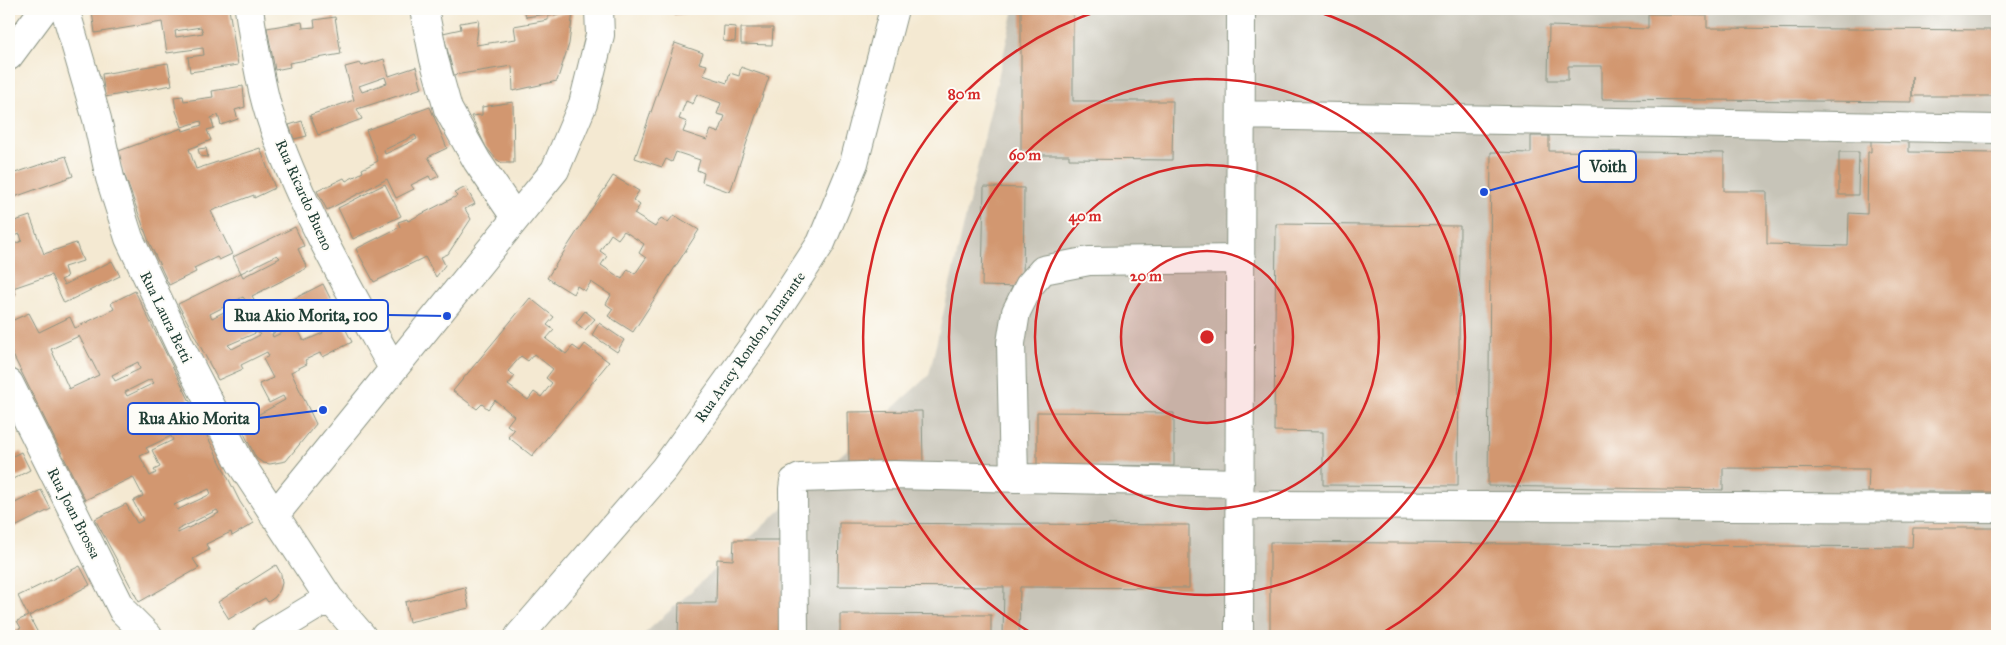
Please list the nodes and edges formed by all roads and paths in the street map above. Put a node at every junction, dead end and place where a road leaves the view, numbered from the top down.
1 (44, 9) edge
2 (65, 9) edge
3 (249, 9) edge
4 (424, 9) edge
5 (599, 9) edge
6 (894, 9) edge
7 (1241, 9) edge
8 (9, 56) edge
9 (1241, 115) junction
10 (1997, 129) edge
11 (516, 217) junction
12 (1241, 259) junction
13 (393, 368) junction
14 (9, 383) edge
15 (1014, 478) junction
16 (1240, 494) junction
17 (1997, 508) edge
18 (274, 516) junction
19 (329, 598) junction
20 (148, 636) edge
21 (266, 636) edge
22 (362, 636) edge
23 (519, 636) edge
24 (794, 636) edge
25 (1239, 636) edge

1 - 8 street
2 - 18 street, Rua Laura Betti
3 - 13 street, Rua Ricardo Bueno
4 - 11 street
5 - 11 street
6 - 23 street, Rua Aracy Rondon Amarante
7 - 9 street
9 - 10 street
9 - 12 street
11 - 13 street
12 - 15 street
12 - 16 street
13 - 18 street
14 - 20 street, Rua Joan Brossa
15 - 16 street
15 - 24 street
16 - 17 street
16 - 25 street
18 - 19 street, Rua Laura Betti
19 - 21 street
19 - 22 street

